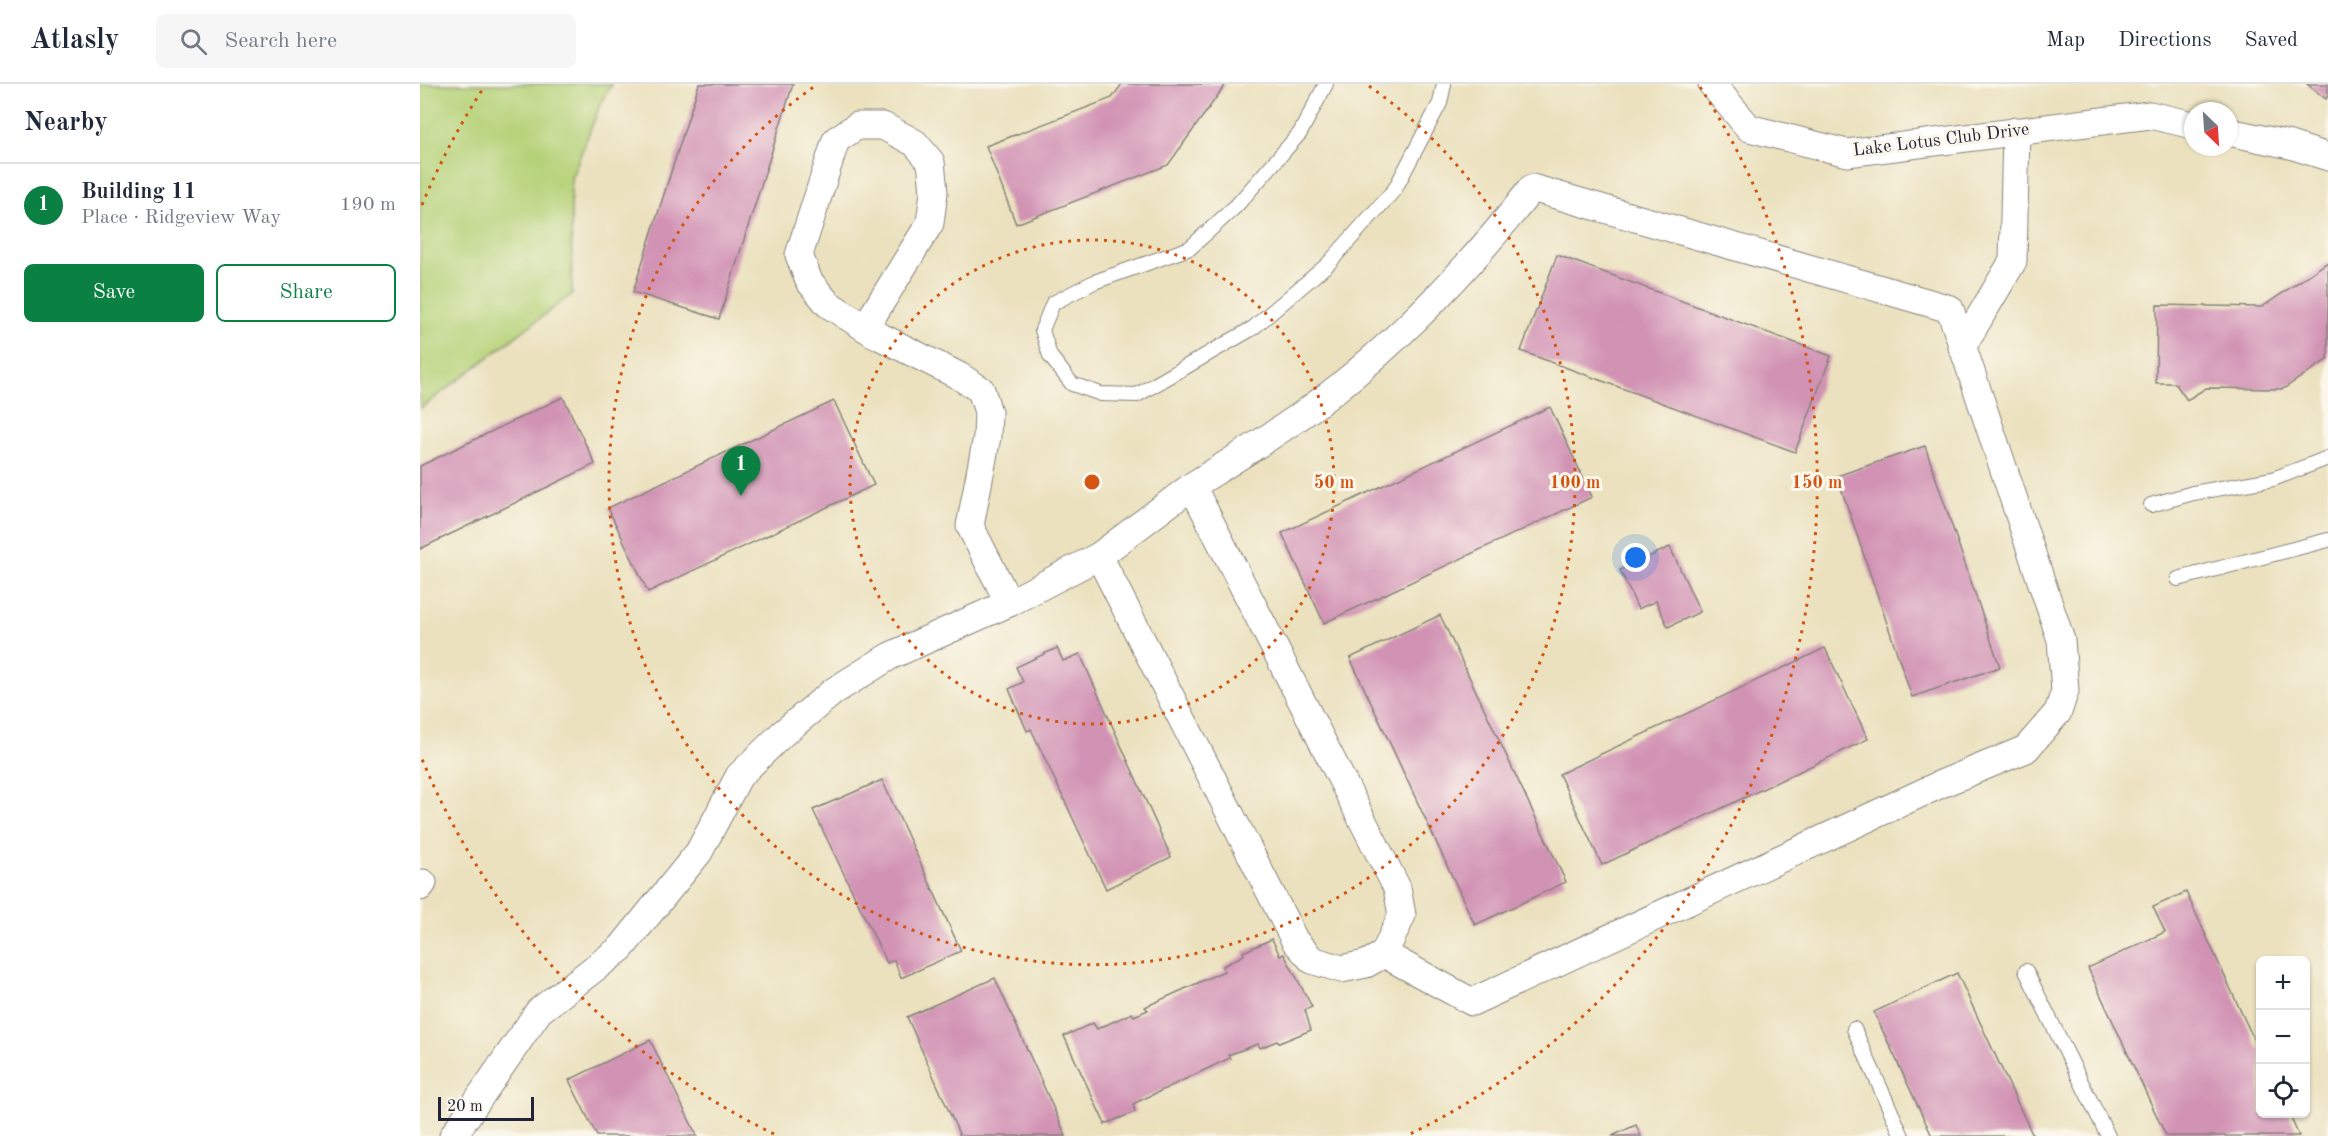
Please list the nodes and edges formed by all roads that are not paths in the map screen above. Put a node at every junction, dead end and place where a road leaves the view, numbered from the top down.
1 (1326, 84) edge
2 (1444, 84) edge
3 (1712, 84) edge
4 (2184, 122) edge
5 (2016, 131) junction
6 (2238, 134) edge
7 (2328, 158) edge
8 (865, 328) junction
9 (1962, 347) junction
10 (2328, 458) edge
11 (1192, 486) junction
12 (2151, 505) dead end
13 (2328, 540) edge
14 (1099, 556) junction
15 (2178, 579) dead end
16 (1009, 603) junction
17 (1384, 954) junction
18 (2026, 972) dead end
19 (1854, 1029) dead end
20 (453, 1136) edge
21 (1902, 1136) edge
22 (2108, 1136) edge

1 - 2 lane
3 - 5 street, Lake Lotus Club Drive
4 - 5 street, Lake Lotus Club Drive
5 - 9 street
6 - 7 street
8 - 8 street
8 - 16 street
9 - 11 street
9 - 17 street
10 - 12 lane
11 - 14 street
11 - 17 street
13 - 15 lane
14 - 16 street
14 - 17 street
16 - 20 street
18 - 22 lane
19 - 21 lane

